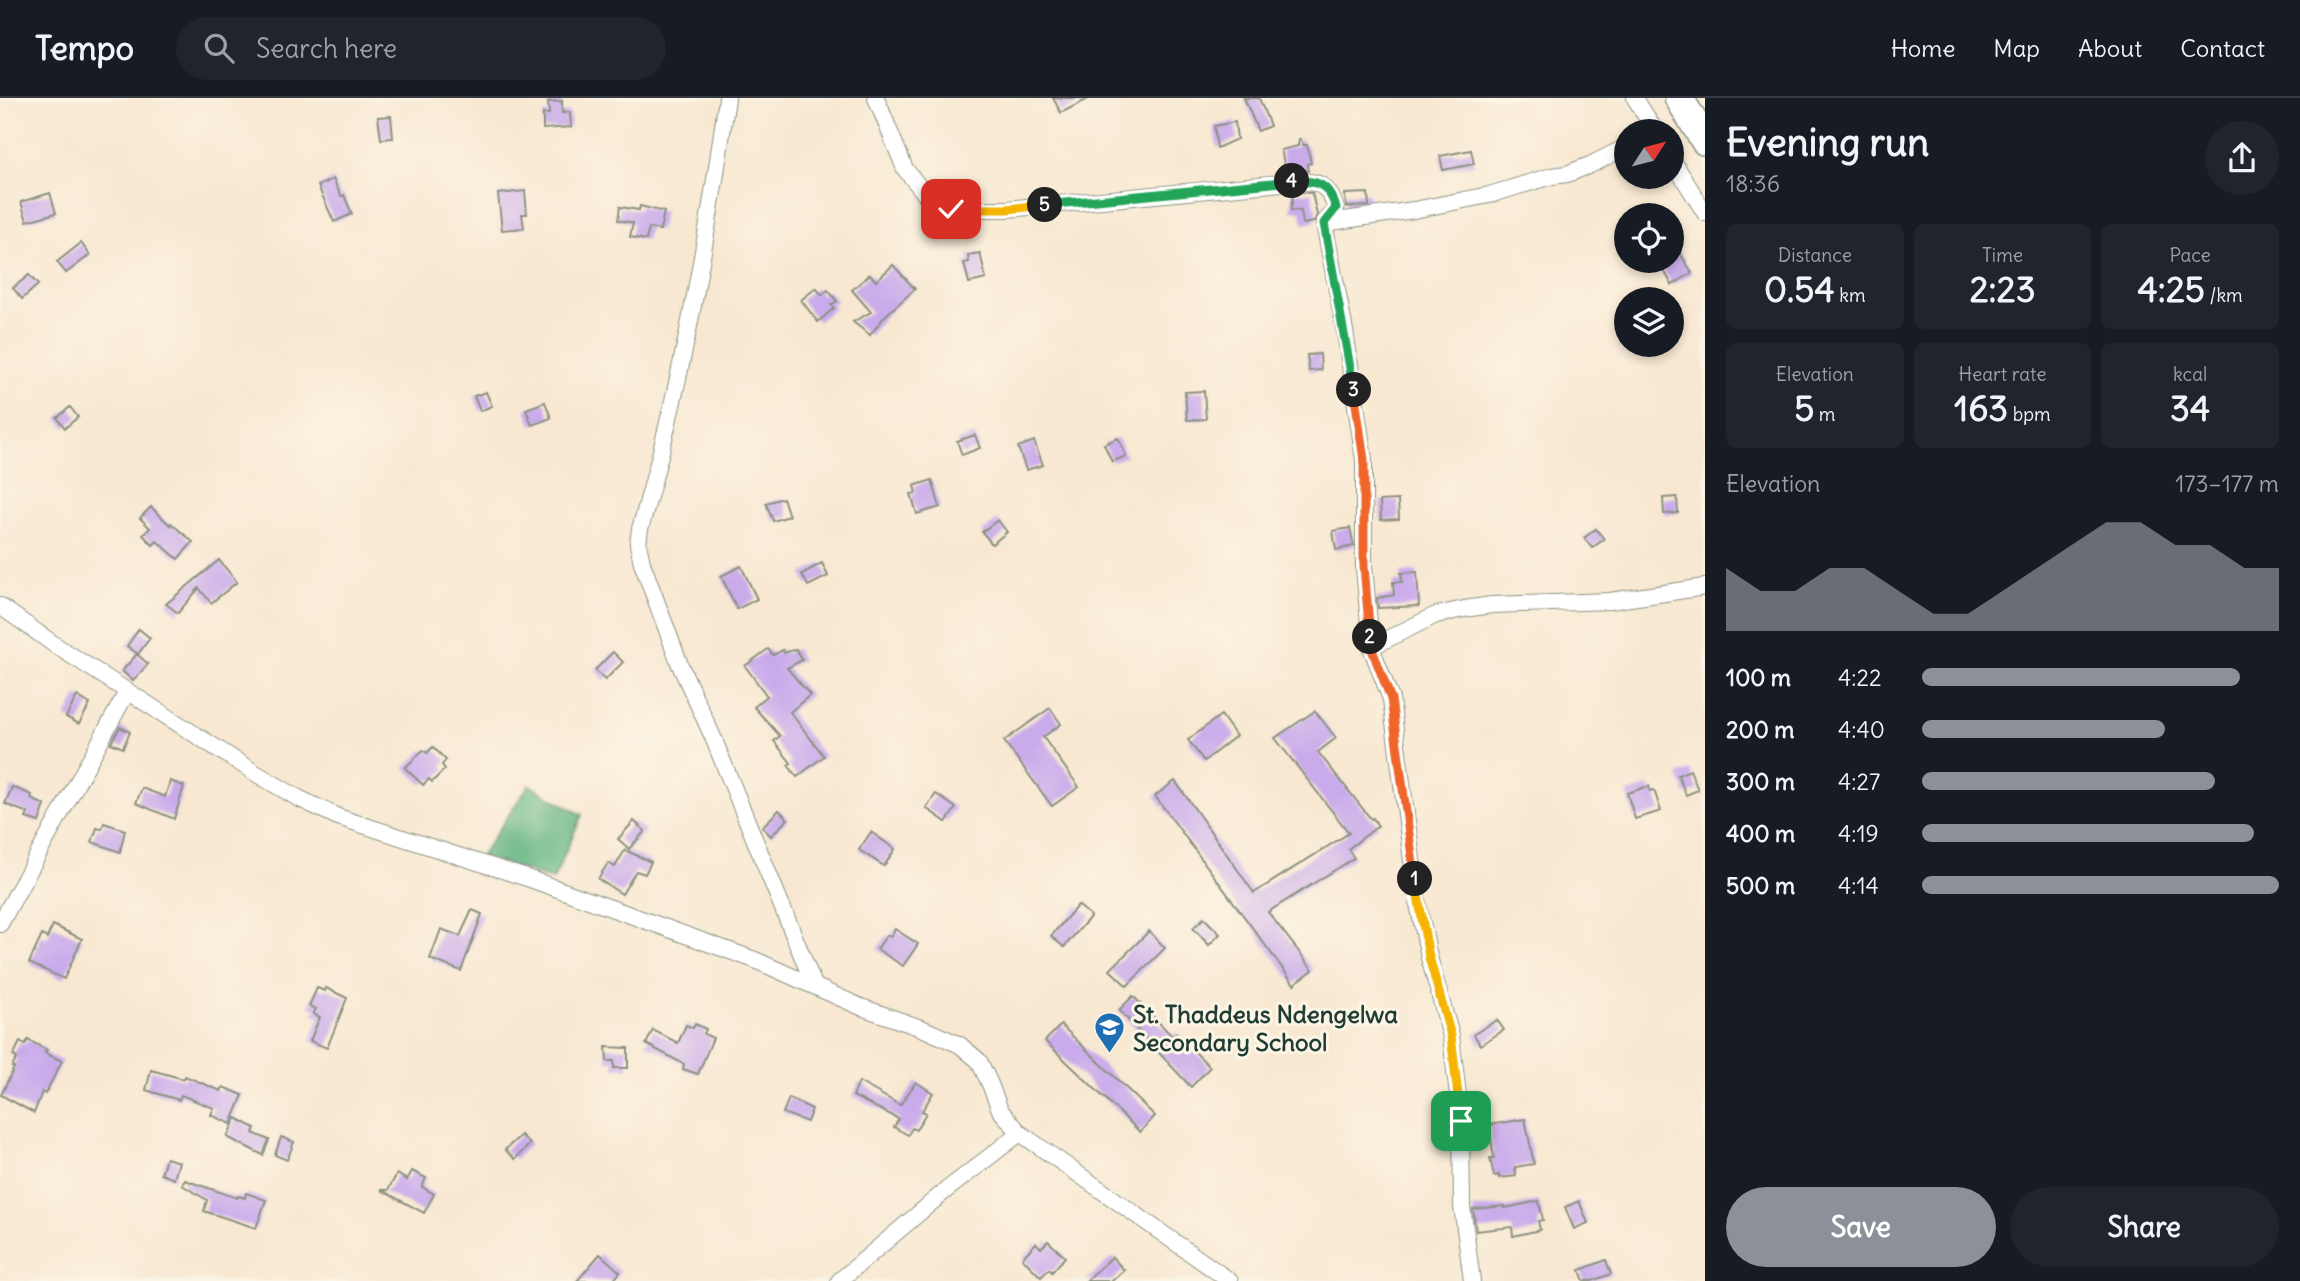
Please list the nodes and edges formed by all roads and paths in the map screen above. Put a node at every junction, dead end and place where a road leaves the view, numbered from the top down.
1 (727, 98) edge
2 (876, 98) edge
3 (1635, 98) edge
4 (1679, 98) edge
5 (1648, 119) edge
6 (1705, 141) edge
7 (1614, 152) edge
8 (1684, 179) edge
9 (1705, 213) edge
10 (1324, 223) junction
11 (1705, 587) edge
12 (0, 606) edge
13 (1371, 647) junction
14 (127, 692) junction
15 (0, 924) edge
16 (814, 985) junction
17 (1020, 1133) junction
18 (839, 1281) edge
19 (1230, 1281) edge
20 (1472, 1281) edge

1 - 16 street
2 - 10 street
3 - 5 street
4 - 6 highway
7 - 10 street
8 - 9 street
10 - 13 street
11 - 13 street
12 - 14 street
13 - 20 street
14 - 15 street
14 - 16 street
16 - 17 street
17 - 18 street
17 - 19 street

